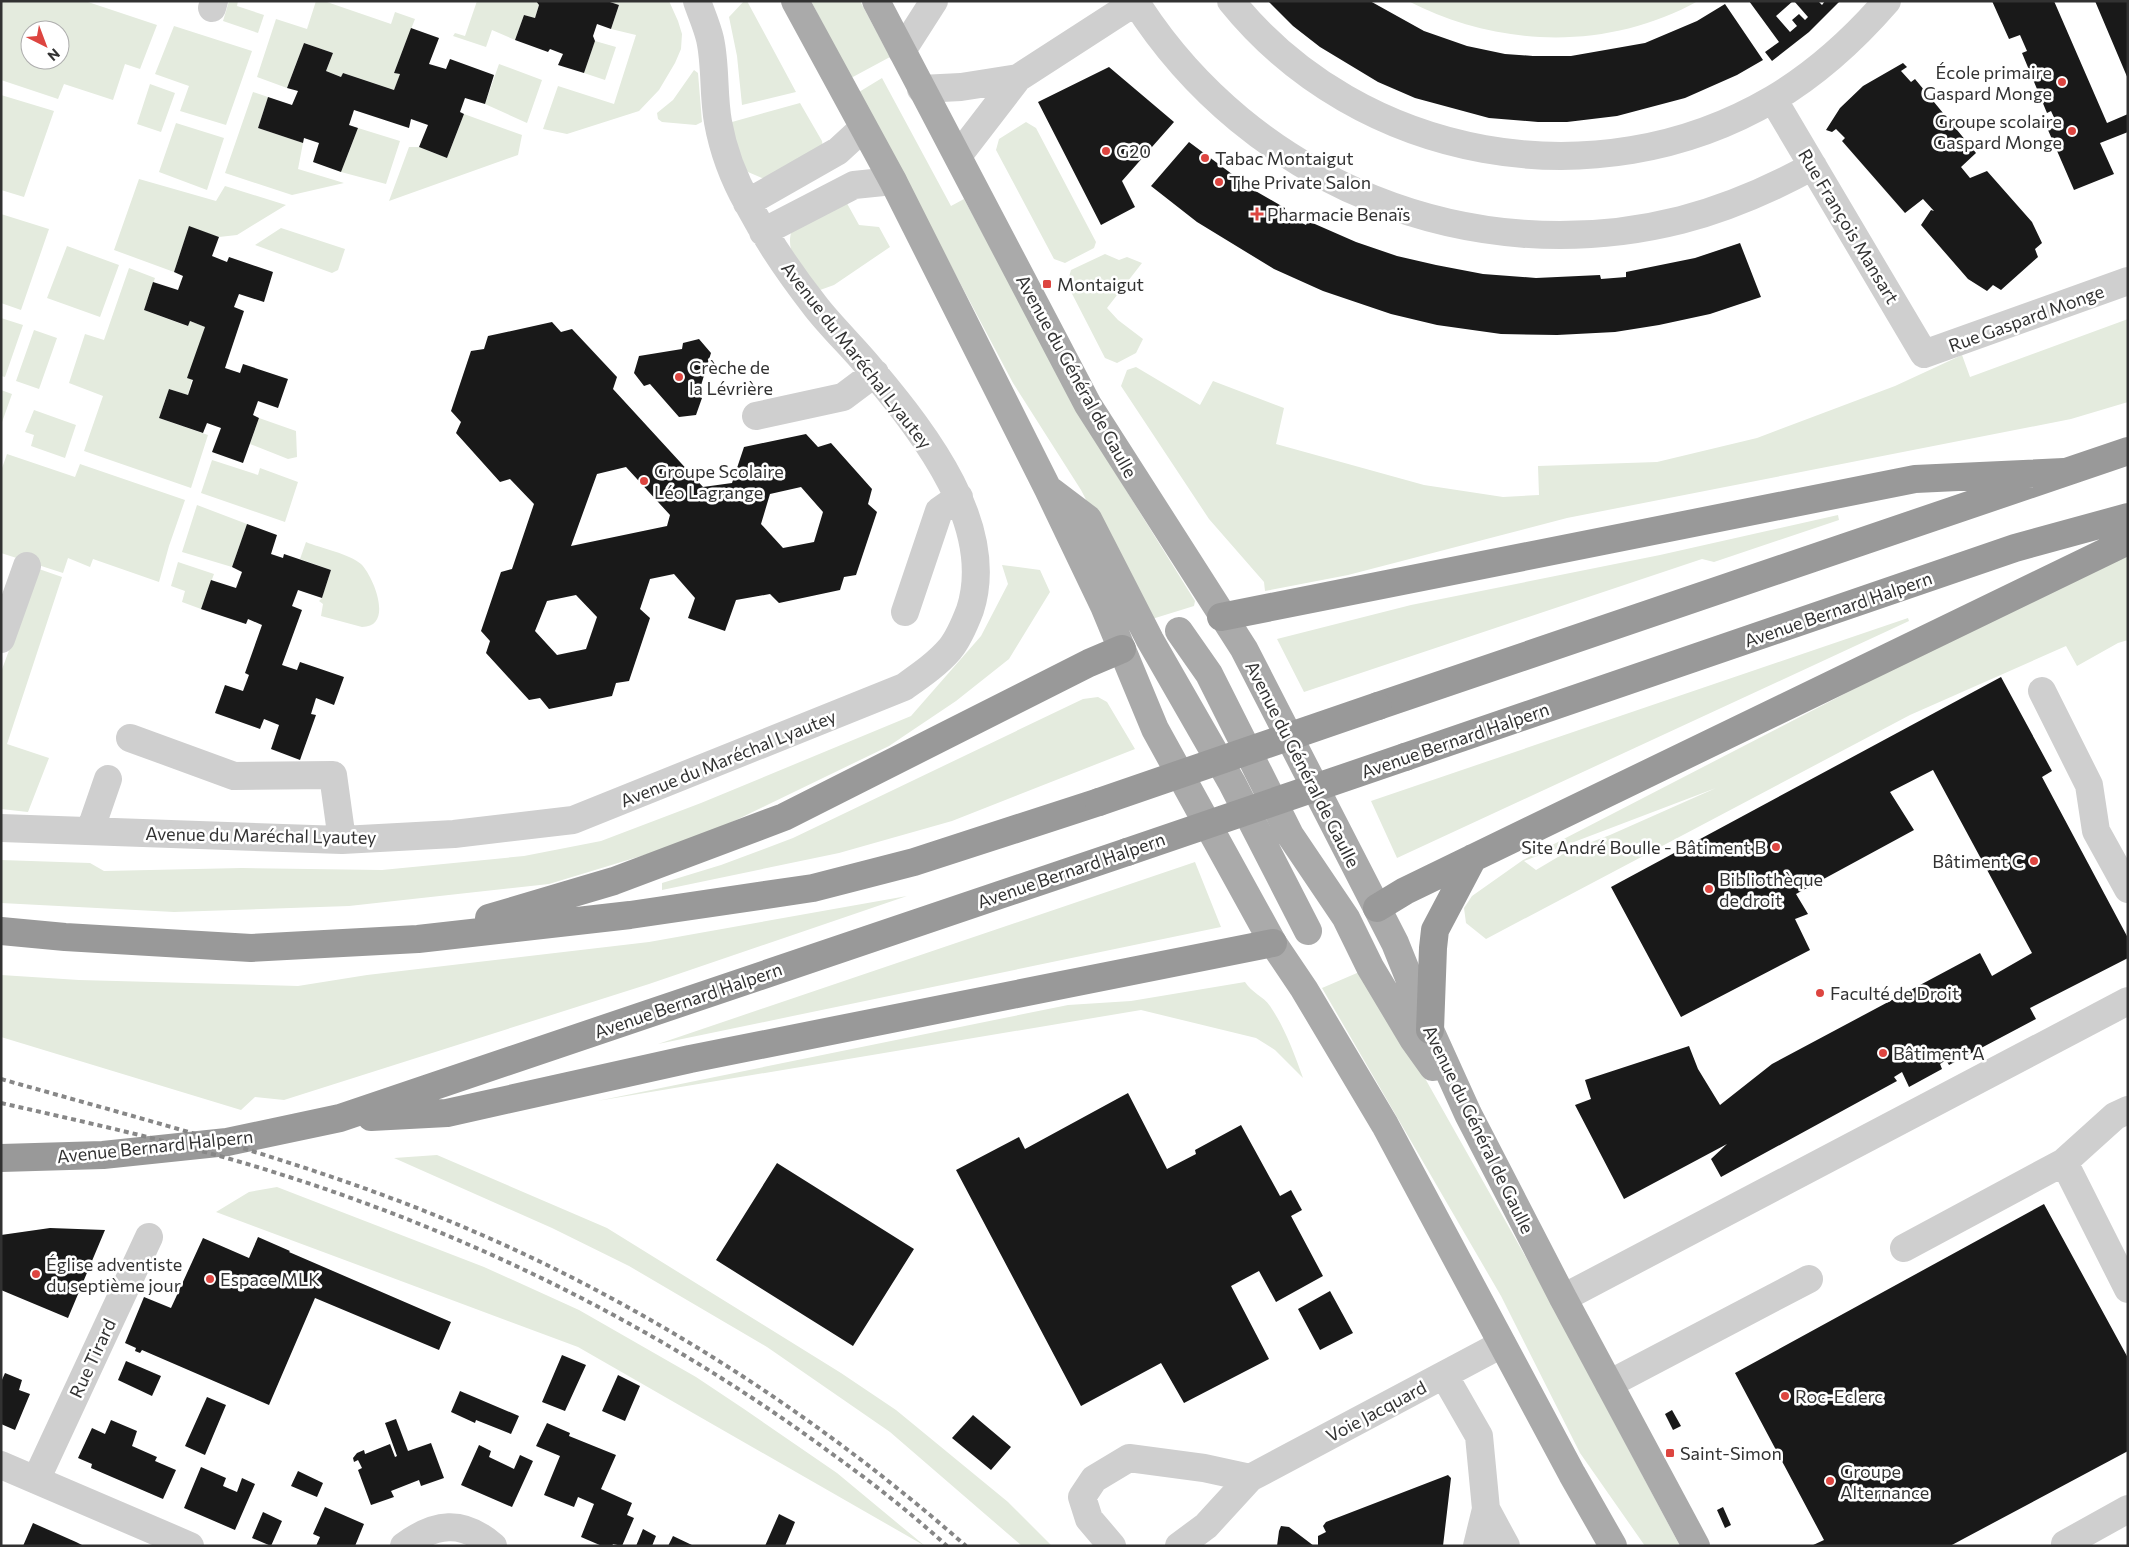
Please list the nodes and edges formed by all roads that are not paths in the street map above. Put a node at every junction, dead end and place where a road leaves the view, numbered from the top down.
1 (697, 1) edge
2 (795, 1) edge
3 (876, 1) edge
4 (934, 1) edge
5 (1231, 1) edge
6 (1887, 1) edge
7 (1136, 2) edge
8 (902, 51) junction
9 (1018, 78) junction
10 (922, 89) junction
11 (1773, 99) junction
12 (864, 128) junction
13 (958, 156) junction
14 (1813, 166) junction
15 (893, 181) junction
16 (747, 203) junction
17 (763, 232) junction
18 (2128, 281) edge
19 (1924, 354) joint
20 (875, 373) junction
21 (756, 416) dead end
22 (2128, 451) edge
23 (2064, 472) junction
24 (1048, 489) junction
25 (959, 497) junction
26 (2128, 517) edge
27 (2128, 541) edge
28 (27, 566) dead end
29 (906, 612) dead end
30 (1221, 616) junction
31 (1179, 631) junction
32 (1, 639) edge
33 (1150, 640) junction
34 (1122, 649) junction
35 (2042, 690) dead end
36 (130, 738) dead end
37 (108, 779) dead end
38 (1, 828) edge
39 (90, 831) junction
40 (342, 840) junction
41 (1473, 858) junction
42 (2128, 889) edge
43 (1377, 908) junction
44 (1346, 918) junction
45 (1, 931) edge
46 (1308, 931) junction
47 (418, 939) junction
48 (1273, 943) junction
49 (2128, 1000) edge
50 (1430, 1030) junction
51 (2128, 1110) edge
52 (1468, 1114) junction
53 (340, 1118) junction
54 (1, 1158) edge
55 (2064, 1162) junction
56 (149, 1237) dead end
57 (1904, 1248) dead end
58 (1809, 1279) dead end
59 (2128, 1289) edge
60 (1563, 1298) junction
61 (1502, 1344) junction
62 (1444, 1375) junction
63 (1609, 1384) junction
64 (1, 1465) edge
65 (1250, 1478) junction
66 (36, 1480) junction
67 (2128, 1508) edge
68 (1486, 1509) junction
69 (2065, 1544) dead end
70 (190, 1546) edge
71 (404, 1546) edge
72 (493, 1546) edge
73 (1112, 1546) edge
74 (1179, 1546) edge
75 (1477, 1546) edge
76 (1506, 1546) edge
77 (1613, 1546) edge
78 (1696, 1546) edge

1 - 16 street, Avenue du Maréchal Lyautey
2 - 12 main road
3 - 8 main road, Avenue du Général de Gaulle
4 - 8 street
5 - 11 street
6 - 11 street
7 - 9 street
7 - 14 street
8 - 10 main road, Avenue du Général de Gaulle
9 - 10 street
9 - 13 street
10 - 13 main road, Avenue du Général de Gaulle
11 - 14 street, Rue François Mansart
12 - 15 main road
12 - 16 street
13 - 30 main road, Avenue du Général de Gaulle
14 - 19 street, Rue François Mansart
15 - 17 street
15 - 24 main road
16 - 17 street, Avenue du Maréchal Lyautey
17 - 20 street, Avenue du Maréchal Lyautey
18 - 19 street, Rue Gaspard Monge
20 - 21 street
20 - 25 street, Avenue du Maréchal Lyautey
22 - 23 highway
23 - 30 highway
23 - 47 highway, bridge
24 - 33 main road
24 - 34 main road
25 - 29 street
25 - 40 street, Avenue du Maréchal Lyautey
26 - 53 highway, Avenue Bernard Halpern, bridge
27 - 41 highway
28 - 32 street
30 - 31 main road
30 - 43 main road, Avenue du Général de Gaulle
31 - 33 main road
31 - 44 main road
33 - 34 main road
33 - 46 main road
34 - 47 highway
34 - 48 main road
35 - 42 street
36 - 40 street
37 - 39 street
38 - 39 street, Avenue du Maréchal Lyautey
39 - 40 street, Avenue du Maréchal Lyautey
41 - 43 highway
41 - 50 highway
43 - 44 main road
43 - 50 main road, Avenue du Général de Gaulle
44 - 46 main road
44 - 52 main road
45 - 47 highway
46 - 48 main road
48 - 53 highway
48 - 61 main road
49 - 60 street
50 - 52 main road, Avenue du Général de Gaulle
51 - 55 street
52 - 60 main road, Avenue du Général de Gaulle
53 - 54 highway, Avenue Bernard Halpern
55 - 57 street
55 - 59 street
56 - 66 street, Rue Tirard
58 - 63 street
60 - 63 main road, Avenue du Général de Gaulle
61 - 62 street, Voie Jacquard
61 - 77 main road
62 - 65 street, Voie Jacquard
62 - 68 street
63 - 78 main road, Avenue du Général de Gaulle
64 - 66 street
65 - 73 street
65 - 74 street, Voie Jacquard
66 - 70 street
67 - 69 street
68 - 75 street
68 - 76 street
71 - 72 street

